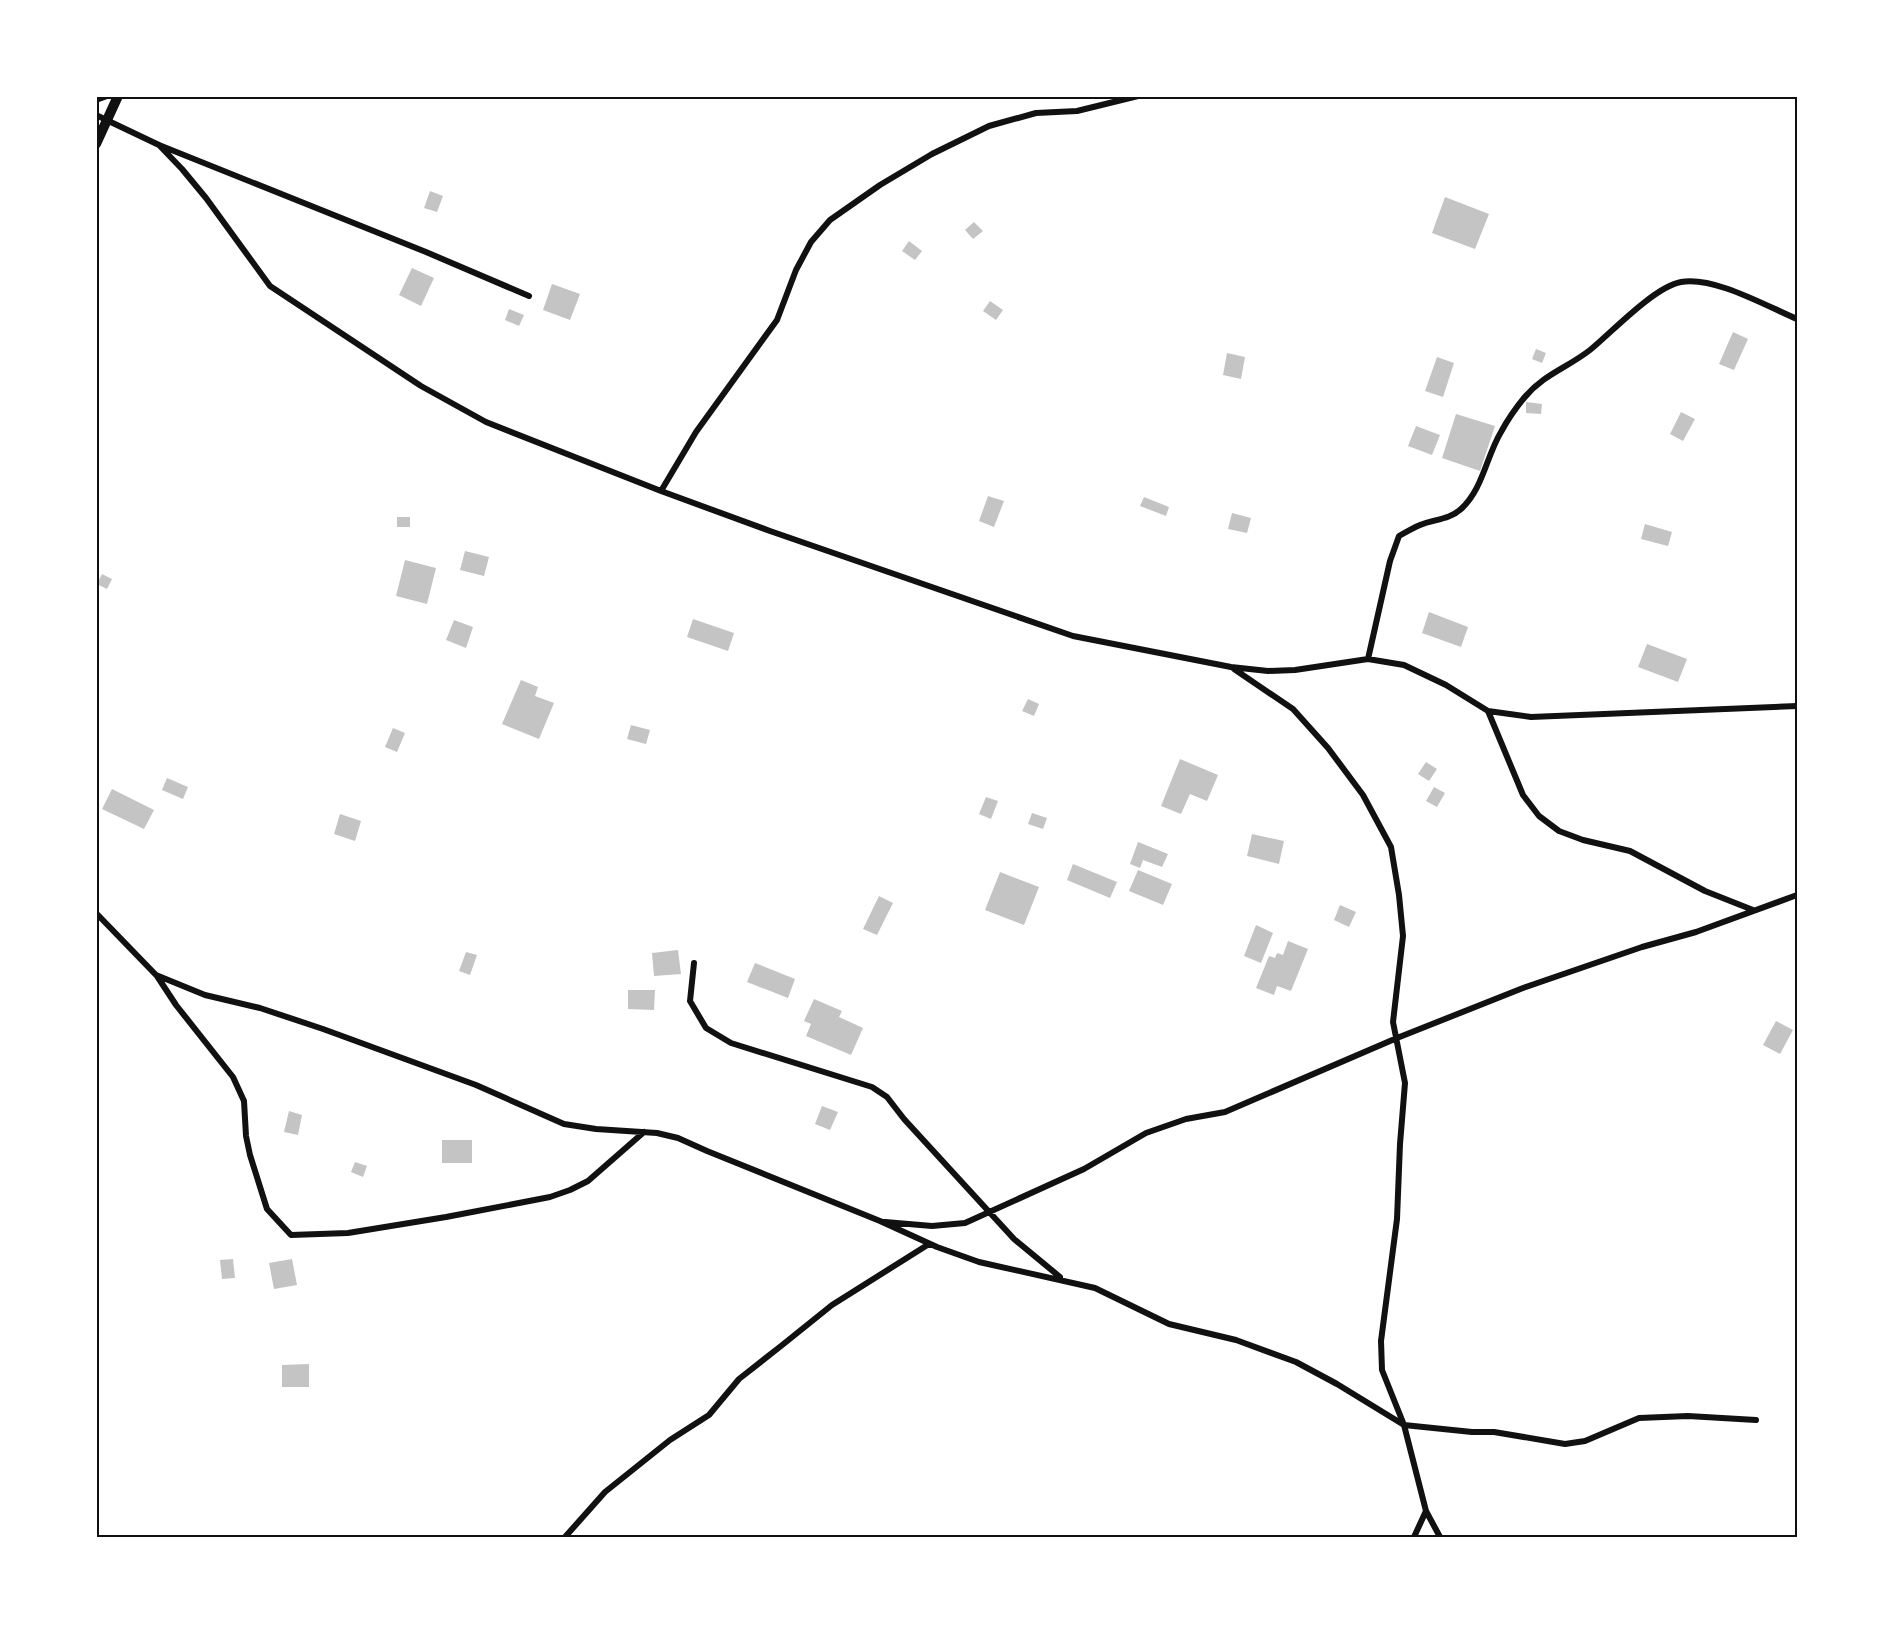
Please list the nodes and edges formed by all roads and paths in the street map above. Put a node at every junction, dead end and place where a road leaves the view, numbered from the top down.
1 (107, 96) edge
2 (118, 96) edge
3 (1138, 96) edge
4 (96, 100) edge
5 (96, 115) edge
6 (107, 120) junction
7 (96, 144) edge
8 (159, 145) junction
9 (529, 296) dead end
10 (1797, 319) edge
11 (662, 491) junction
12 (1368, 660) junction
13 (1231, 667) junction
14 (1797, 706) edge
15 (1488, 711) junction
16 (1797, 895) edge
17 (1754, 910) junction
18 (96, 913) edge
19 (694, 963) dead end
20 (156, 975) junction
21 (1397, 1038) junction
22 (644, 1132) junction
23 (989, 1212) junction
24 (880, 1221) junction
25 (928, 1244) junction
26 (1063, 1280) junction
27 (1756, 1420) dead end
28 (1404, 1425) junction
29 (1426, 1511) junction
30 (565, 1537) edge
31 (1414, 1537) edge
32 (1440, 1537) edge

1 - 4 street
2 - 6 street
3 - 11 street
5 - 6 street
6 - 7 street
6 - 8 street
8 - 9 street
8 - 11 street
10 - 12 street
11 - 13 street
12 - 13 street
12 - 15 street
13 - 21 street
14 - 15 street
15 - 17 street
16 - 17 street
17 - 21 street
18 - 20 street
19 - 23 street
20 - 22 street
20 - 22 street
21 - 23 street
21 - 28 street
22 - 24 street
23 - 24 street
23 - 26 street
24 - 25 street
25 - 26 street
25 - 30 street
26 - 28 street
27 - 28 street
28 - 29 street
29 - 31 street
29 - 32 street

